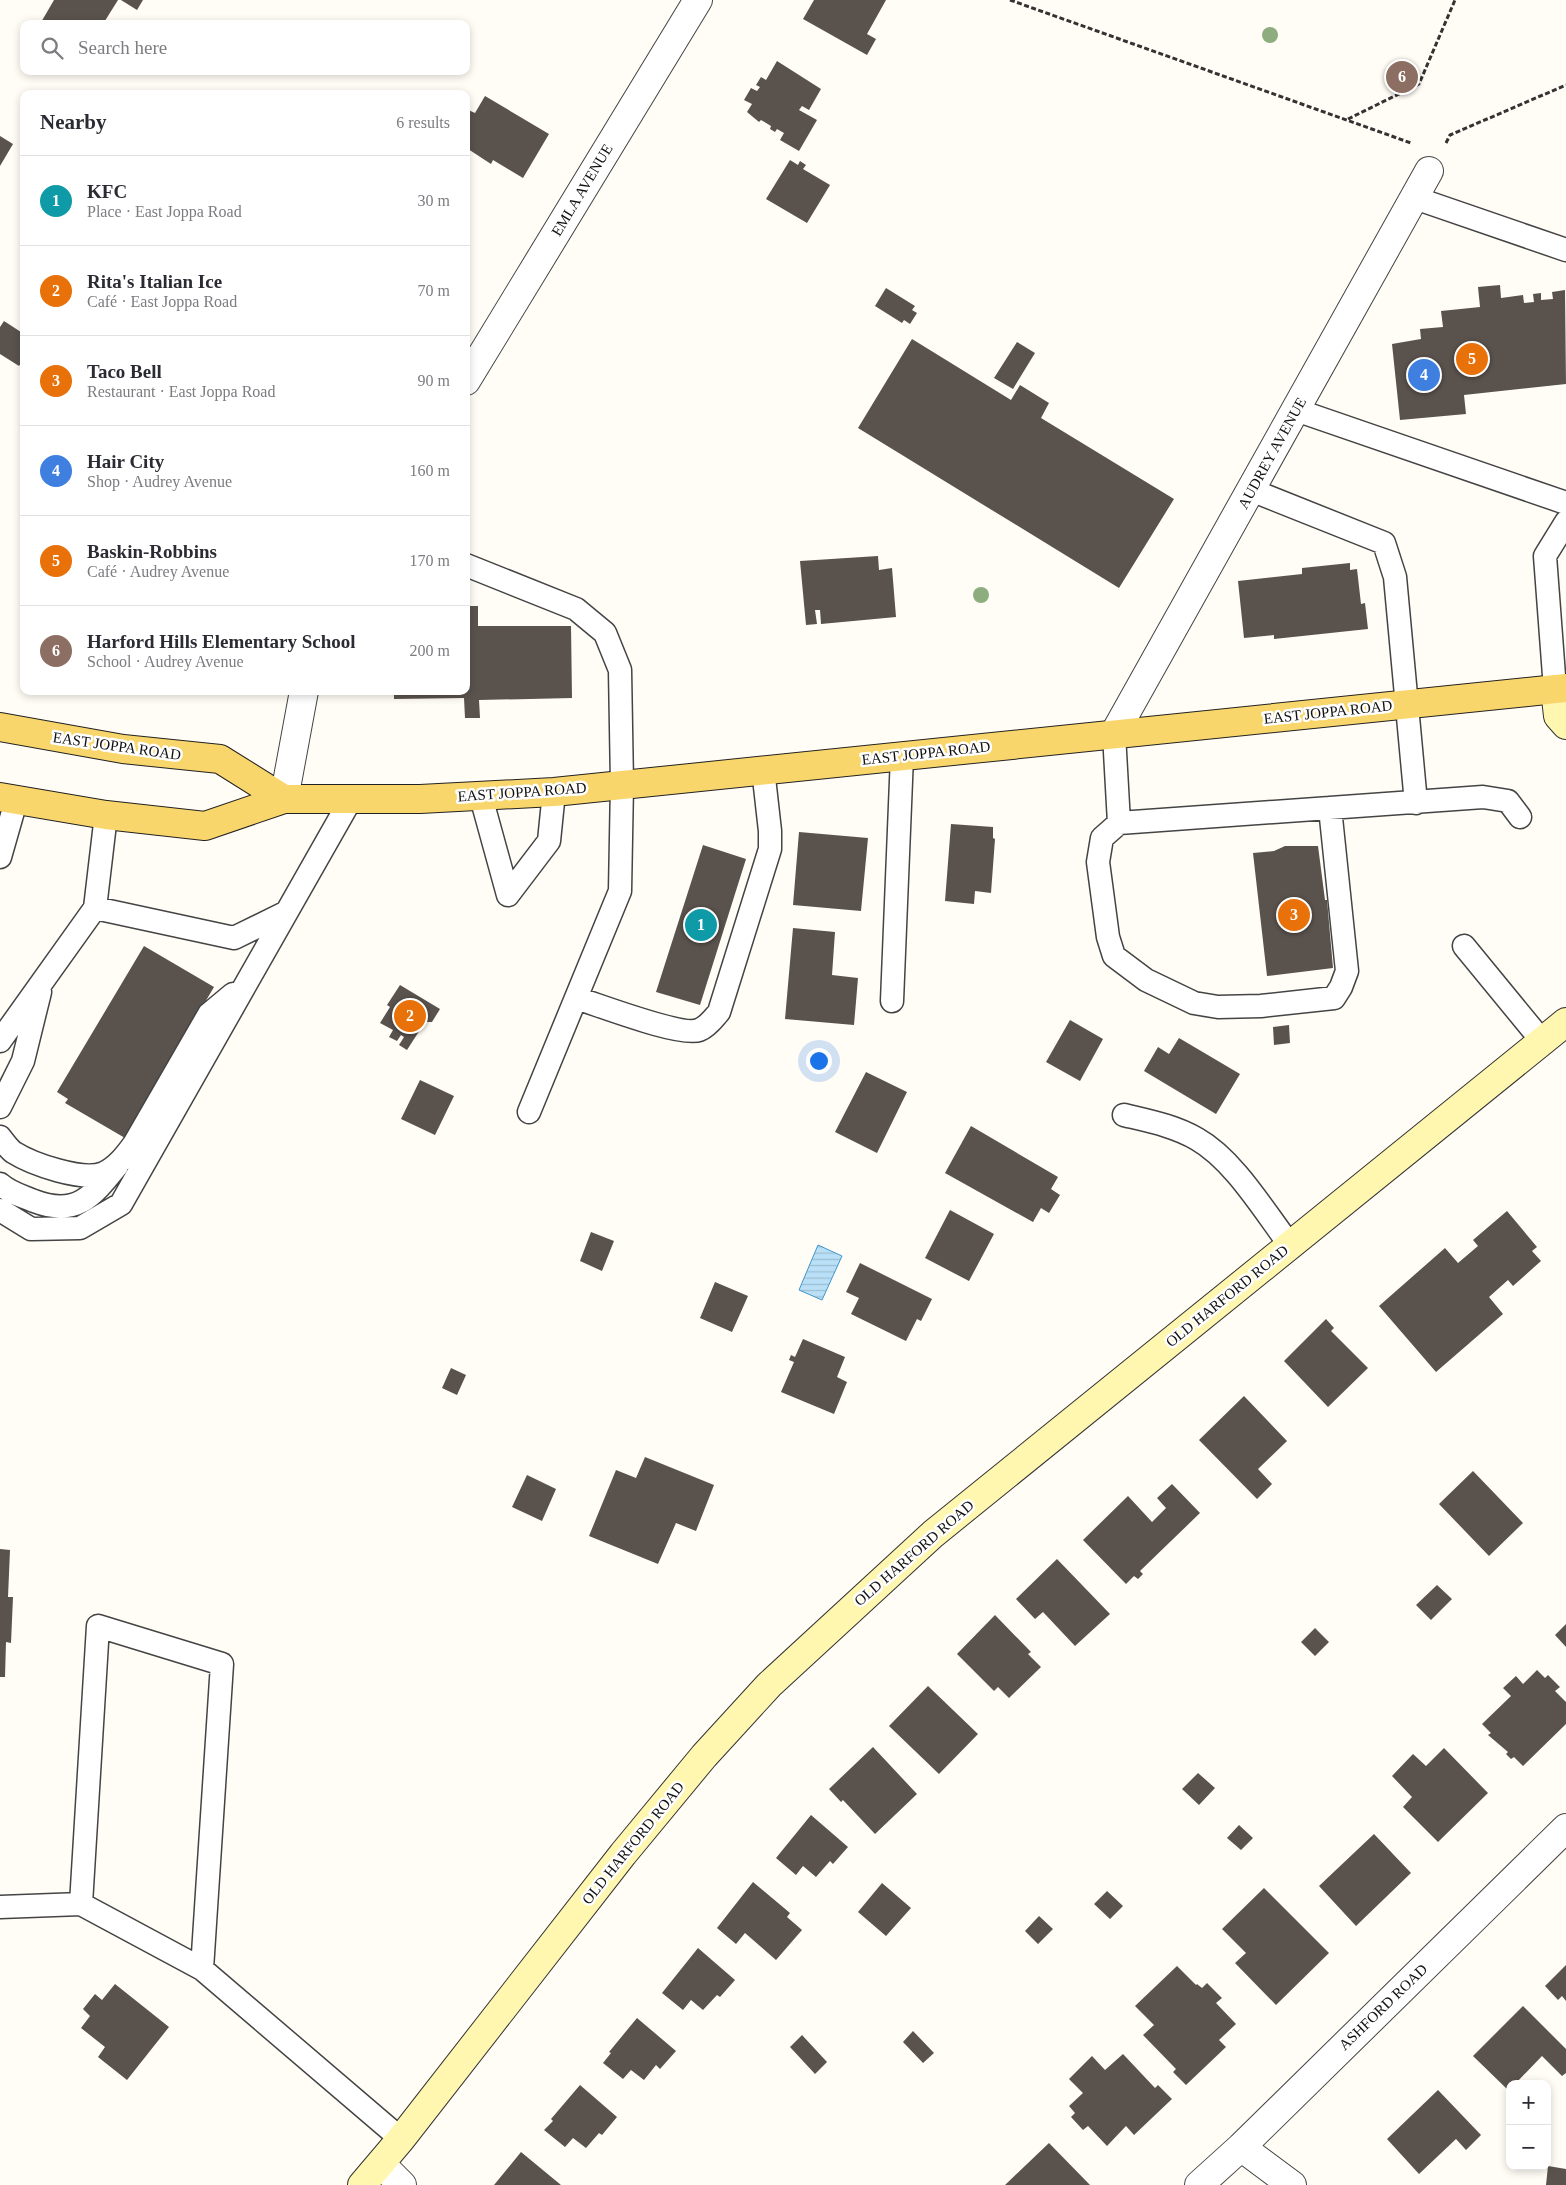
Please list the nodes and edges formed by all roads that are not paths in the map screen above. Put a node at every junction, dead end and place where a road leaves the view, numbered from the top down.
1 (698, 0) edge
2 (1435, 162) road end
3 (1415, 198) junction
4 (1566, 250) edge
5 (470, 374) edge
6 (1296, 410) junction
7 (1251, 490) junction
8 (1566, 503) edge
9 (1566, 522) edge
10 (470, 568) edge
11 (1560, 689) edge
12 (303, 695) edge
13 (1408, 704) junction
14 (1566, 725) edge
15 (0, 727) edge
16 (1114, 734) junction
17 (902, 756) junction
18 (763, 769) junction
19 (622, 784) junction
20 (554, 792) junction
21 (481, 797) junction
22 (8, 799) edge
23 (284, 799) junction
24 (351, 799) junction
25 (1416, 803) junction
26 (1330, 808) junction
27 (106, 816) junction
28 (1520, 817) dead end
29 (1119, 823) junction
30 (0, 857) edge
31 (95, 908) junction
32 (285, 913) junction
33 (1464, 946) dead end
34 (43, 982) junction
35 (244, 986) junction
36 (576, 998) junction
37 (892, 1002) dead end
38 (1566, 1022) edge
39 (0, 1041) edge
40 (1542, 1041) junction
41 (0, 1107) edge
42 (529, 1112) dead end
43 (1124, 1115) dead end
44 (0, 1137) edge
45 (121, 1161) junction
46 (0, 1184) edge
47 (0, 1210) edge
48 (1290, 1245) junction
49 (1566, 1828) edge
50 (81, 1904) junction
51 (0, 1908) edge
52 (202, 1970) junction
53 (401, 2139) junction
54 (1241, 2147) junction
55 (381, 2164) junction
56 (362, 2185) edge
57 (402, 2185) edge
58 (1199, 2185) edge
59 (1292, 2185) edge

1 - 5 street, EMLA AVENUE
2 - 3 street, AUDREY AVENUE
3 - 4 lane
3 - 6 street, AUDREY AVENUE
6 - 7 street, AUDREY AVENUE
6 - 8 lane
7 - 13 lane
7 - 16 street, AUDREY AVENUE
9 - 11 lane
10 - 19 lane
11 - 13 main road, EAST JOPPA ROAD
11 - 14 street
12 - 23 street
13 - 16 main road, EAST JOPPA ROAD
13 - 25 lane
15 - 23 main road, EAST JOPPA ROAD
16 - 17 main road, EAST JOPPA ROAD
16 - 29 lane
17 - 18 main road, EAST JOPPA ROAD
17 - 37 lane
18 - 19 main road, EAST JOPPA ROAD
18 - 36 lane
19 - 20 main road, EAST JOPPA ROAD
19 - 36 lane
20 - 21 main road, EAST JOPPA ROAD
20 - 21 lane
21 - 24 main road, EAST JOPPA ROAD
22 - 27 main road, EAST JOPPA ROAD
22 - 30 lane
23 - 24 main road, EAST JOPPA ROAD
23 - 27 main road, EAST JOPPA ROAD
24 - 32 lane
25 - 26 lane
25 - 28 lane
26 - 29 lane
26 - 29 lane
27 - 31 lane
31 - 32 lane
31 - 34 lane
32 - 35 lane
33 - 40 lane
34 - 39 lane
34 - 41 lane
35 - 45 lane
35 - 47 lane
36 - 42 lane
38 - 40 street, OLD HARFORD ROAD
40 - 48 street, OLD HARFORD ROAD
43 - 48 lane
44 - 45 lane
45 - 46 lane
48 - 53 street, OLD HARFORD ROAD
49 - 54 street, ASHFORD ROAD
50 - 51 lane
50 - 52 lane
50 - 52 lane
52 - 53 lane
53 - 55 street, OLD HARFORD ROAD
54 - 58 street, ASHFORD ROAD
54 - 59 street
55 - 56 street, OLD HARFORD ROAD
55 - 57 street

